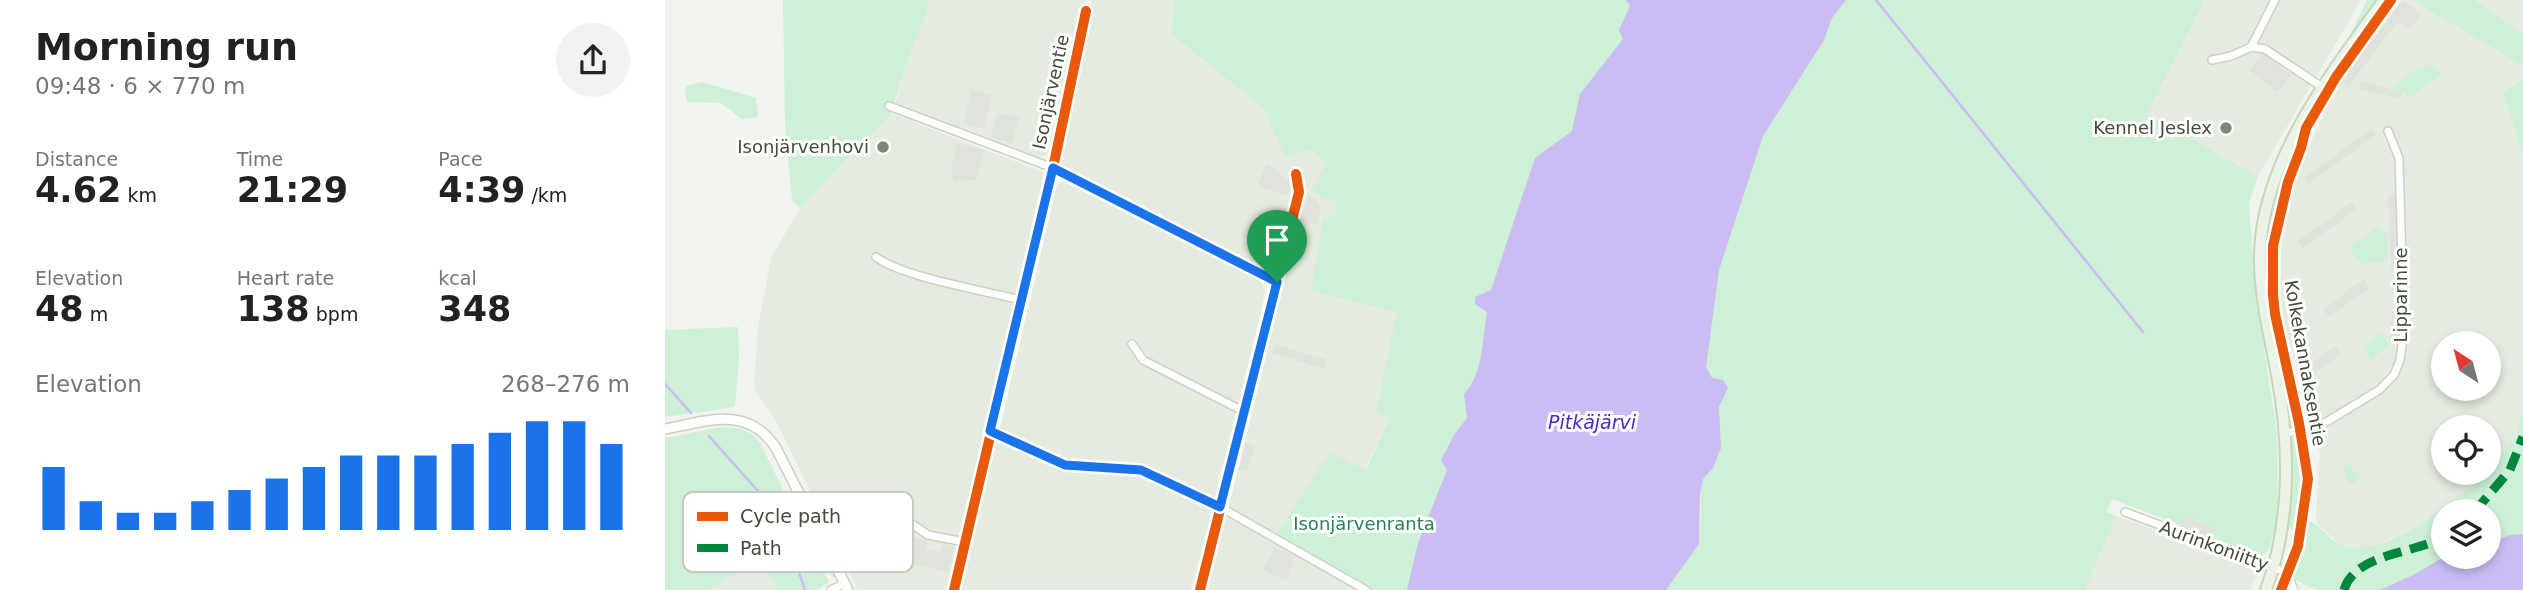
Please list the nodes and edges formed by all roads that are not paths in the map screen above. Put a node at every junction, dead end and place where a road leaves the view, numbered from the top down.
1 (2275, 0) edge
2 (2383, 0) edge
3 (1086, 11) dead end
4 (2251, 47) junction
5 (2212, 60) dead end
6 (2322, 87) junction
7 (889, 106) dead end
8 (2388, 131) dead end
9 (1053, 168) junction
10 (1296, 174) dead end
11 (876, 257) dead end
12 (1277, 282) junction
13 (1021, 300) junction
14 (1132, 344) dead end
15 (1245, 412) junction
16 (665, 429) edge
17 (2284, 434) junction
18 (1065, 465) dead end
19 (798, 492) edge
20 (1220, 507) junction
21 (2125, 512) dead end
22 (913, 525) edge
23 (965, 542) junction
24 (2273, 568) junction
25 (847, 586) edge
26 (831, 590) edge
27 (954, 590) edge
28 (1199, 590) edge
29 (1366, 590) edge
30 (2266, 590) edge
31 (2294, 590) edge

1 - 4 street
2 - 6 main road, Kolkekannaksentie
3 - 9 street, Isonjärventie
4 - 5 street
4 - 6 street
6 - 17 main road, Kolkekannaksentie
7 - 9 street
8 - 17 street, Lipparinne
9 - 12 street
9 - 13 street, Isonjärventie
10 - 12 street
11 - 13 street
12 - 15 street
13 - 23 street, Isonjärventie
14 - 15 street
15 - 20 street
16 - 19 street
17 - 24 main road, Kolkekannaksentie
18 - 20 street
20 - 28 street
20 - 29 street
21 - 24 street, Aurinkoniitty
22 - 23 street
23 - 27 street, Isonjärventie
24 - 30 main road, Kolkekannaksentie
24 - 31 street, Aurinkoniitty
25 - 26 street

